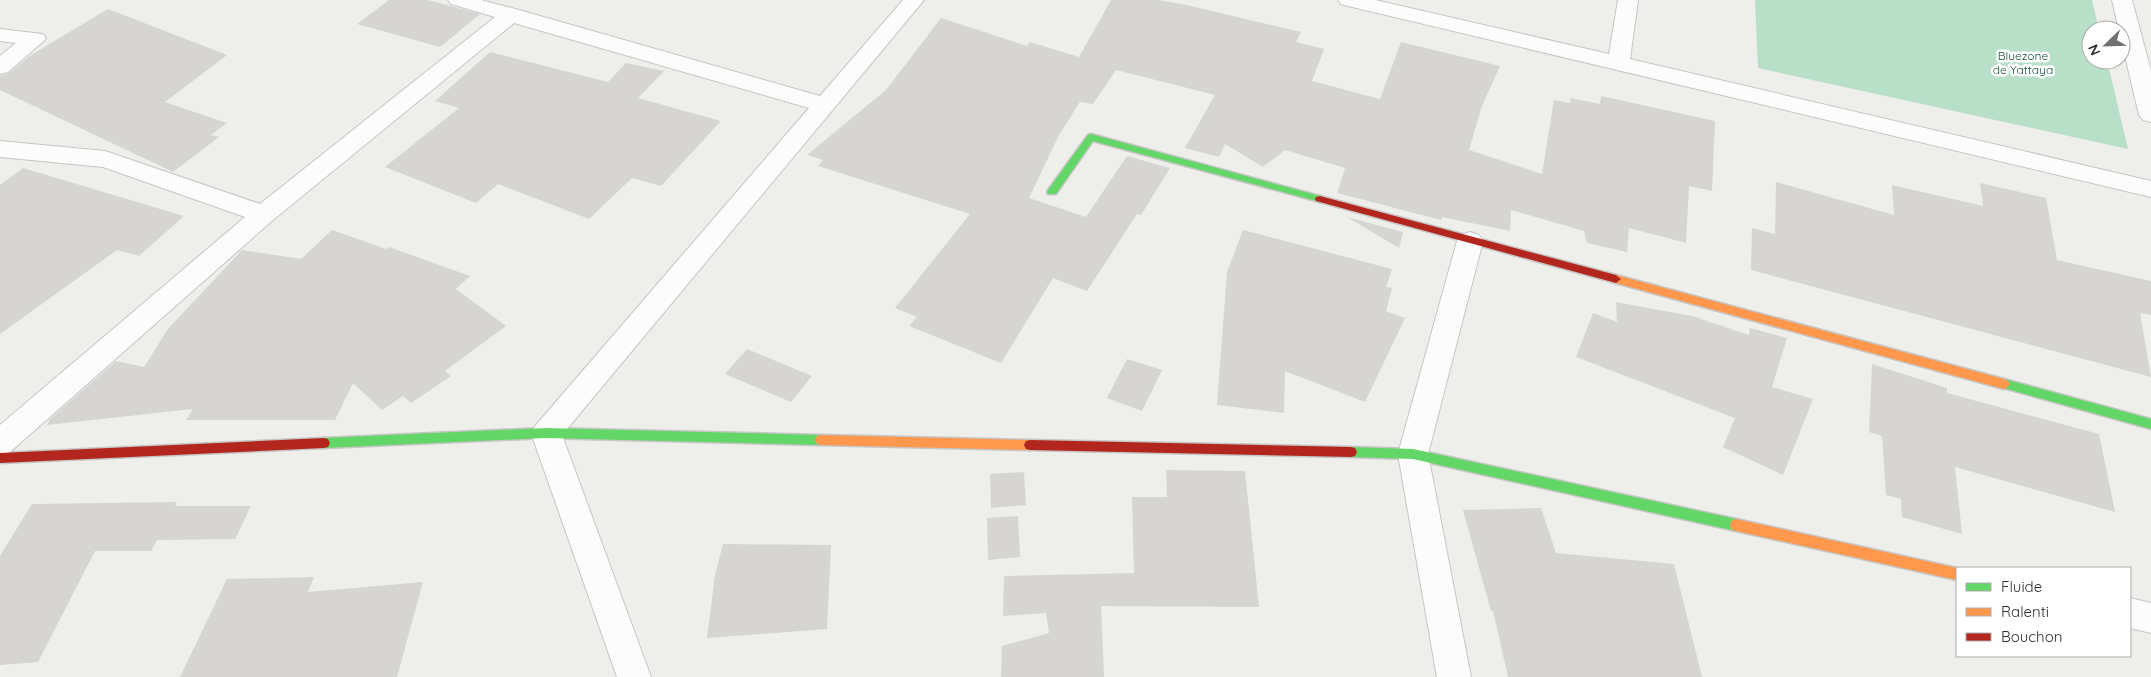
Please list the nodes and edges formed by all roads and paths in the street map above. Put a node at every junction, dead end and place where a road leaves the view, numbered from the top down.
1 (458, 0) edge
2 (914, 0) edge
3 (1348, 0) edge
4 (1628, 0) edge
5 (2122, 0) edge
6 (512, 14) junction
7 (0, 35) edge
8 (1618, 64) junction
9 (0, 67) edge
10 (825, 105) junction
11 (2151, 115) edge
12 (0, 149) edge
13 (2151, 189) edge
14 (1052, 192) dead end
15 (264, 214) junction
16 (1470, 241) junction
17 (2151, 424) edge
18 (546, 433) junction
19 (0, 443) edge
20 (1413, 454) junction
21 (0, 458) edge
22 (1956, 574) edge
23 (2131, 613) edge
24 (2151, 618) edge
25 (634, 677) edge
26 (1454, 677) edge

1 - 6 street
2 - 10 street
3 - 8 street
4 - 8 street
5 - 11 street
6 - 10 street
6 - 15 street
7 - 9 street
8 - 13 street
10 - 18 street
12 - 15 street
14 - 16 street
15 - 19 street
16 - 17 street
16 - 20 street
18 - 20 street
18 - 21 street
18 - 25 street
20 - 22 street
20 - 26 street
23 - 24 street

